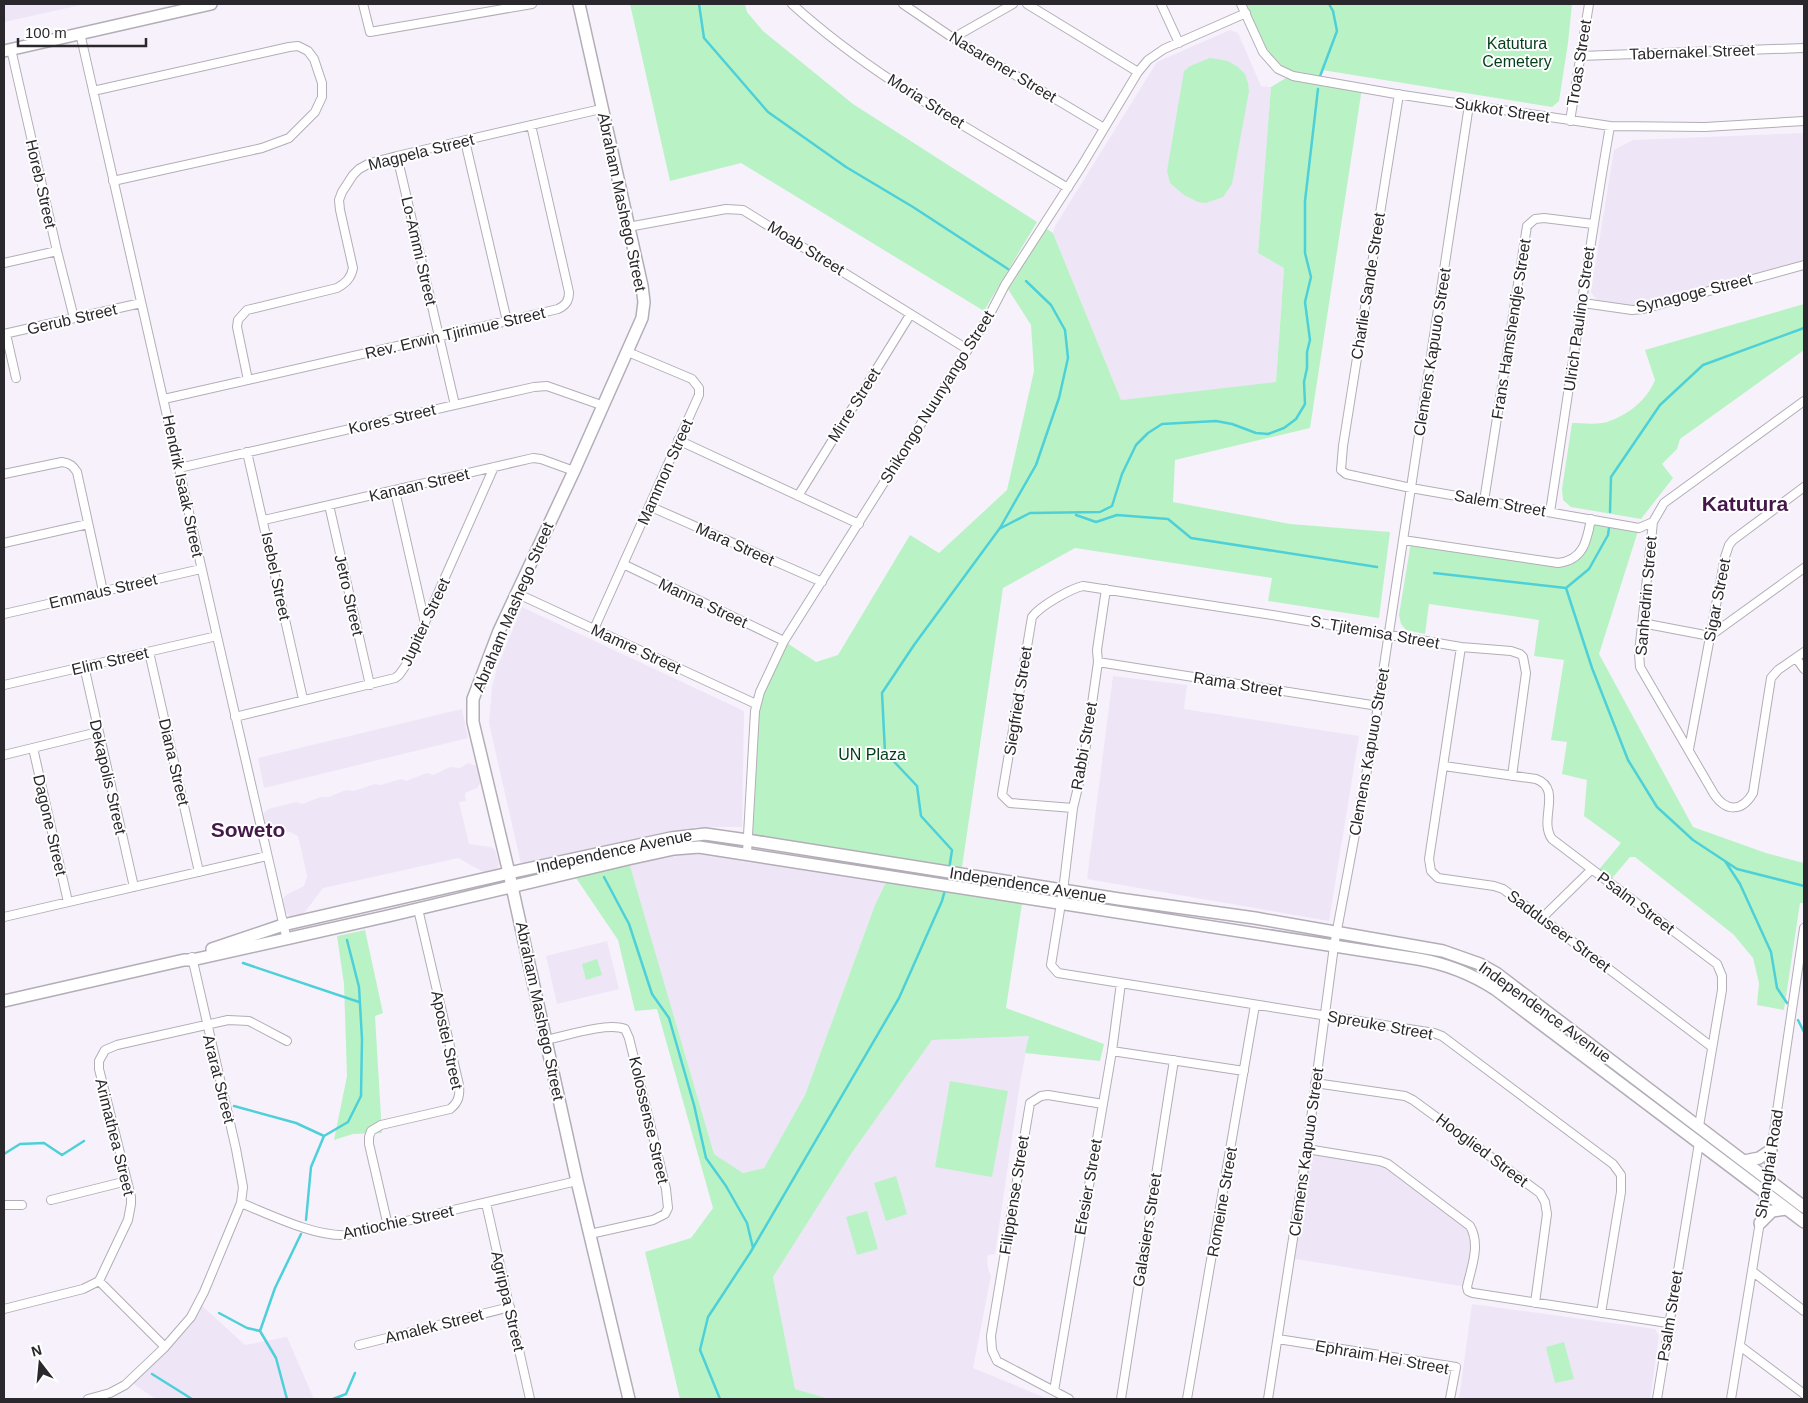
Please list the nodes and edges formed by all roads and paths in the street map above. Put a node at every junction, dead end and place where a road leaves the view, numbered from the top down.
1 (211, 4) edge
2 (363, 4) edge
3 (532, 4) edge
4 (579, 4) edge
5 (792, 4) edge
6 (903, 4) edge
7 (1013, 4) edge
8 (1027, 4) edge
9 (1161, 4) edge
10 (1241, 4) edge
11 (1589, 4) edge
12 (1246, 14) junction
13 (80, 33) junction
14 (953, 38) junction
15 (1179, 43) junction
16 (1804, 48) edge
17 (7, 50) edge
18 (1580, 56) junction
19 (1138, 72) junction
20 (93, 91) junction
21 (1399, 94) junction
22 (1470, 105) junction
23 (601, 109) junction
24 (1570, 121) junction
25 (1804, 121) edge
26 (531, 125) junction
27 (1610, 126) junction
28 (1104, 128) junction
29 (465, 141) junction
30 (398, 156) junction
31 (113, 181) junction
32 (1068, 188) junction
33 (1593, 224) junction
34 (628, 227) junction
35 (57, 251) junction
36 (4, 263) edge
37 (1804, 265) edge
38 (141, 303) junction
39 (1582, 303) junction
40 (910, 315) junction
41 (74, 318) junction
42 (507, 321) junction
43 (5, 334) edge
44 (439, 337) junction
45 (968, 349) junction
46 (628, 352) junction
47 (16, 378) dead end
48 (248, 380) junction
49 (164, 400) junction
50 (1804, 401) edge
51 (456, 405) junction
52 (604, 406) junction
53 (678, 440) junction
54 (247, 452) junction
55 (494, 467) junction
56 (179, 468) junction
57 (574, 471) junction
58 (4, 474) edge
59 (1346, 474) joint
60 (1804, 487) edge
61 (1411, 488) junction
62 (395, 491) junction
63 (798, 496) junction
64 (1484, 501) junction
65 (329, 505) junction
66 (649, 506) junction
67 (1550, 512) junction
68 (1591, 519) junction
69 (264, 520) junction
70 (1653, 522) junction
71 (88, 524) junction
72 (859, 524) junction
73 (1403, 540) junction
74 (4, 543) edge
75 (623, 564) junction
76 (1804, 568) edge
77 (201, 569) junction
78 (822, 582) junction
79 (1106, 589) junction
80 (103, 591) junction
81 (516, 593) junction
82 (4, 614) edge
83 (1642, 623) junction
84 (425, 624) junction
85 (594, 629) junction
86 (1389, 634) junction
87 (217, 636) junction
88 (1710, 636) junction
89 (784, 641) junction
90 (1461, 647) junction
91 (149, 652) junction
92 (1804, 652) edge
93 (1796, 658) junction
94 (1098, 662) junction
95 (84, 666) junction
96 (1804, 669) edge
97 (4, 685) edge
98 (370, 685) junction
99 (303, 699) junction
100 (756, 704) junction
101 (1378, 706) junction
102 (236, 717) junction
103 (98, 732) junction
104 (33, 748) junction
105 (1689, 748) junction
106 (4, 755) edge
107 (1444, 766) junction
108 (1512, 776) junction
109 (1073, 808) junction
110 (747, 840) junction
111 (747, 853) junction
112 (267, 856) junction
113 (1591, 870) junction
114 (199, 872) junction
115 (509, 873) junction
116 (512, 886) junction
117 (134, 887) junction
118 (1062, 896) junction
119 (68, 902) junction
120 (413, 910) junction
121 (4, 917) edge
122 (1542, 918) junction
123 (1804, 928) edge
124 (1337, 932) junction
125 (285, 933) junction
126 (1334, 946) junction
127 (189, 958) junction
128 (1121, 983) junction
129 (4, 1001) edge
130 (1255, 1004) junction
131 (1326, 1015) junction
132 (206, 1025) junction
133 (546, 1040) junction
134 (287, 1041) dead end
135 (1712, 1047) junction
136 (1112, 1051) junction
137 (1174, 1060) junction
138 (1244, 1071) junction
139 (1316, 1083) junction
140 (1103, 1104) junction
141 (1699, 1126) junction
142 (1699, 1143) junction
143 (1307, 1149) junction
144 (1772, 1150) junction
145 (1744, 1161) junction
146 (1767, 1179) junction
147 (127, 1181) junction
148 (577, 1181) junction
149 (1764, 1193) junction
150 (50, 1200) dead end
151 (241, 1203) junction
152 (486, 1203) junction
153 (4, 1205) edge
154 (22, 1205) dead end
155 (1804, 1207) edge
156 (1786, 1209) junction
157 (1804, 1222) edge
158 (1760, 1223) junction
159 (388, 1226) junction
160 (590, 1234) junction
161 (1752, 1271) junction
162 (99, 1280) junction
163 (1535, 1303) junction
164 (510, 1307) junction
165 (4, 1309) edge
166 (1804, 1311) edge
167 (1601, 1313) junction
168 (1668, 1323) junction
169 (1278, 1339) junction
170 (359, 1345) dead end
171 (1740, 1346) junction
172 (165, 1347) junction
173 (1054, 1391) junction
174 (1804, 1394) edge
175 (88, 1399) edge
176 (530, 1399) edge
177 (629, 1399) edge
178 (1069, 1399) edge
179 (1120, 1399) edge
180 (1187, 1399) edge
181 (1268, 1399) edge
182 (1450, 1399) edge
183 (1657, 1399) edge
184 (1731, 1399) edge

1 - 13 main road
2 - 3 street
4 - 23 main road, Abraham Mashego Street
5 - 32 street, Moria Street
6 - 14 street, Nasarener Street
7 - 14 street
8 - 19 street
9 - 15 street
10 - 12 street, Sukkot Street
11 - 18 street, Troas Street
12 - 15 street, Shikongo Nuunyango Street
12 - 21 street, Sukkot Street
13 - 17 main road
13 - 20 street, Hendrik Isaak Street
14 - 28 street, Nasarener Street
15 - 19 street, Shikongo Nuunyango Street
16 - 18 street, Tabernakel Street
17 - 35 street, Horeb Street
18 - 24 street, Troas Street
19 - 28 street, Shikongo Nuunyango Street
20 - 31 street, Hendrik Isaak Street
20 - 31 street
21 - 22 street, Sukkot Street
21 - 59 street, Charlie Sande Street
22 - 24 street, Sukkot Street
22 - 61 street, Clemens Kapuuo Street
23 - 26 street, Magpela Street
23 - 34 main road, Abraham Mashego Street
24 - 27 street, Sukkot Street
25 - 27 street, Sukkot Street
26 - 29 street, Magpela Street
26 - 42 street, Rev. Erwin Tjirimue Street
27 - 33 street, Ulrich Paulino Street
28 - 32 street, Shikongo Nuunyango Street
29 - 30 street, Magpela Street
29 - 42 street
30 - 44 street, Lo-Ammi Street
30 - 48 street, Magpela Street
31 - 38 street, Hendrik Isaak Street
32 - 45 street, Shikongo Nuunyango Street
33 - 39 street, Ulrich Paulino Street
33 - 64 street, Frans Hamshendje Street
34 - 40 street, Moab Street
34 - 46 main road, Abraham Mashego Street
35 - 36 street
35 - 41 street, Horeb Street
37 - 39 street, Synagoge Street
38 - 41 street, Gerub Street
38 - 49 street, Hendrik Isaak Street
39 - 67 street, Ulrich Paulino Street
40 - 45 street, Moab Street
40 - 63 street, Mirre Street
41 - 43 street, Gerub Street
42 - 44 street, Rev. Erwin Tjirimue Street
43 - 47 street
44 - 48 street, Rev. Erwin Tjirimue Street
44 - 51 street, Lo-Ammi Street
45 - 72 street, Shikongo Nuunyango Street
46 - 52 main road, Abraham Mashego Street
46 - 53 street, Mammon Street
48 - 49 street, Rev. Erwin Tjirimue Street
49 - 56 street, Hendrik Isaak Street
50 - 70 street, Sanhedrin Street
51 - 52 street, Kores Street
51 - 54 street, Kores Street
52 - 57 main road, Abraham Mashego Street
53 - 63 street
53 - 66 street, Mammon Street
54 - 56 street, Kores Street
54 - 69 street, Isebel Street
55 - 57 street, Kanaan Street
55 - 62 street, Kanaan Street
55 - 84 street, Jupiter Street
56 - 77 street, Hendrik Isaak Street
57 - 81 main road, Abraham Mashego Street
58 - 71 street
59 - 61 street, Salem Street
60 - 88 street, Sigar Street
61 - 64 street, Salem Street
61 - 73 street, Clemens Kapuuo Street
62 - 65 street, Kanaan Street
62 - 84 street
63 - 72 street
64 - 67 street, Salem Street
65 - 69 street, Kanaan Street
65 - 98 street, Jetro Street
66 - 75 street, Mammon Street
66 - 78 street, Mara Street
67 - 68 street, Salem Street
68 - 70 street, Salem Street
68 - 73 street
69 - 99 street, Isebel Street
70 - 83 street, Sanhedrin Street
71 - 74 street
71 - 80 street
72 - 78 street, Shikongo Nuunyango Street
73 - 86 street, Clemens Kapuuo Street
75 - 85 street, Mammon Street
75 - 89 street, Manna Street
76 - 88 street
77 - 80 street, Emmaus Street
77 - 87 street, Hendrik Isaak Street
78 - 89 street, Shikongo Nuunyango Street
79 - 86 street, S. Tjitemisa Street
79 - 94 street, Rabbi Street
79 - 109 street, Siegfried Street
80 - 82 street, Emmaus Street
81 - 85 street, Mamre Street
81 - 115 main road, Abraham Mashego Street
83 - 88 street
83 - 105 street, Sanhedrin Street
84 - 98 street, Jupiter Street
85 - 100 street, Mamre Street
86 - 90 street, S. Tjitemisa Street
86 - 101 street, Clemens Kapuuo Street
87 - 91 street, Elim Street
87 - 102 street, Hendrik Isaak Street
88 - 105 street, Sigar Street
89 - 100 street, Shikongo Nuunyango Street
90 - 107 street, Sadduseer Street
90 - 108 street, S. Tjitemisa Street
91 - 95 street, Elim Street
91 - 114 street, Diana Street
92 - 93 street
93 - 96 street
93 - 105 street, Sanhedrin Street
94 - 101 street, Rama Street
94 - 109 street, Rabbi Street
95 - 97 street, Elim Street
95 - 103 street, Dekapolis Street
98 - 99 street, Jupiter Street
99 - 102 street, Jupiter Street
100 - 110 street, Shikongo Nuunyango Street
101 - 124 street, Clemens Kapuuo Street
102 - 112 street, Hendrik Isaak Street
103 - 104 street
103 - 117 street, Dekapolis Street
104 - 106 street
104 - 119 street, Dagone Street
107 - 108 street, Psalm Street
107 - 122 street, Sadduseer Street
108 - 113 street, Psalm Street
109 - 118 street, Rabbi Street
110 - 111 street, Shikongo Nuunyango Street
110 - 115 main road, Independence Avenue
110 - 118 main road, Independence Avenue
111 - 116 main road, Independence Avenue
111 - 118 main road, Independence Avenue
112 - 114 street
112 - 125 street, Hendrik Isaak Street
113 - 122 street
113 - 135 street, Psalm Street
114 - 117 street
115 - 116 main road, Abraham Mashego Street
115 - 125 main road, Independence Avenue
116 - 120 main road, Independence Avenue
116 - 133 main road, Abraham Mashego Street
117 - 119 street
118 - 124 main road, Independence Avenue
118 - 126 main road, Independence Avenue
118 - 128 street, Spreuke Street
119 - 121 street
120 - 125 main road, Independence Avenue
120 - 159 street, Apostel Street
122 - 135 street, Sadduseer Street
123 - 144 street, Shanghai Road
124 - 126 street, Clemens Kapuuo Street
124 - 141 main road, Independence Avenue
125 - 127 main road, Independence Avenue
126 - 131 street, Clemens Kapuuo Street
126 - 142 main road, Independence Avenue
127 - 129 main road, Independence Avenue
127 - 132 street, Ararat Street
128 - 130 street, Spreuke Street
128 - 136 street, Efesier Street
130 - 131 street, Spreuke Street
130 - 138 street, Romeine Street
131 - 139 street, Clemens Kapuuo Street
131 - 167 street, Spreuke Street
132 - 134 street, Arimathea Street
132 - 147 street, Arimathea Street
132 - 151 street, Ararat Street
133 - 148 main road, Abraham Mashego Street
133 - 160 street, Kolossense Street
135 - 141 street, Psalm Street
136 - 137 street
136 - 140 street, Efesier Street
137 - 138 street
137 - 179 street, Galasiers Street
138 - 180 street, Romeine Street
139 - 143 street, Clemens Kapuuo Street
139 - 163 street, Hooglied Street
140 - 173 street, Efesier Street
140 - 173 street, Filippense Street
141 - 145 main road, Independence Avenue
142 - 149 main road, Independence Avenue
142 - 168 street, Psalm Street
143 - 163 street
143 - 169 street, Clemens Kapuuo Street
144 - 145 main road
144 - 146 street, Shanghai Road
145 - 146 main road, Independence Avenue
146 - 149 street, Shanghai Road
146 - 155 main road, Independence Avenue
147 - 150 street
147 - 162 street, Arimathea Street
148 - 152 street, Antiochie Street
148 - 160 main road, Abraham Mashego Street
149 - 156 main road, Independence Avenue
149 - 158 street, Shanghai Road
151 - 159 street, Antiochie Street
151 - 172 street
152 - 159 street, Antiochie Street
152 - 164 street, Agrippa Street
153 - 154 street
156 - 157 main road, Independence Avenue
156 - 158 main road
158 - 161 street, Shanghai Road
160 - 177 main road, Abraham Mashego Street
161 - 166 street
161 - 171 street, Shanghai Road
162 - 165 street
162 - 172 street
163 - 167 street
164 - 170 street, Amalek Street
164 - 176 street, Agrippa Street
167 - 168 street
168 - 183 street, Psalm Street
169 - 181 street, Clemens Kapuuo Street
169 - 182 street, Ephraim Hei Street
171 - 174 street
171 - 184 street, Shanghai Road
172 - 175 street
173 - 178 street

